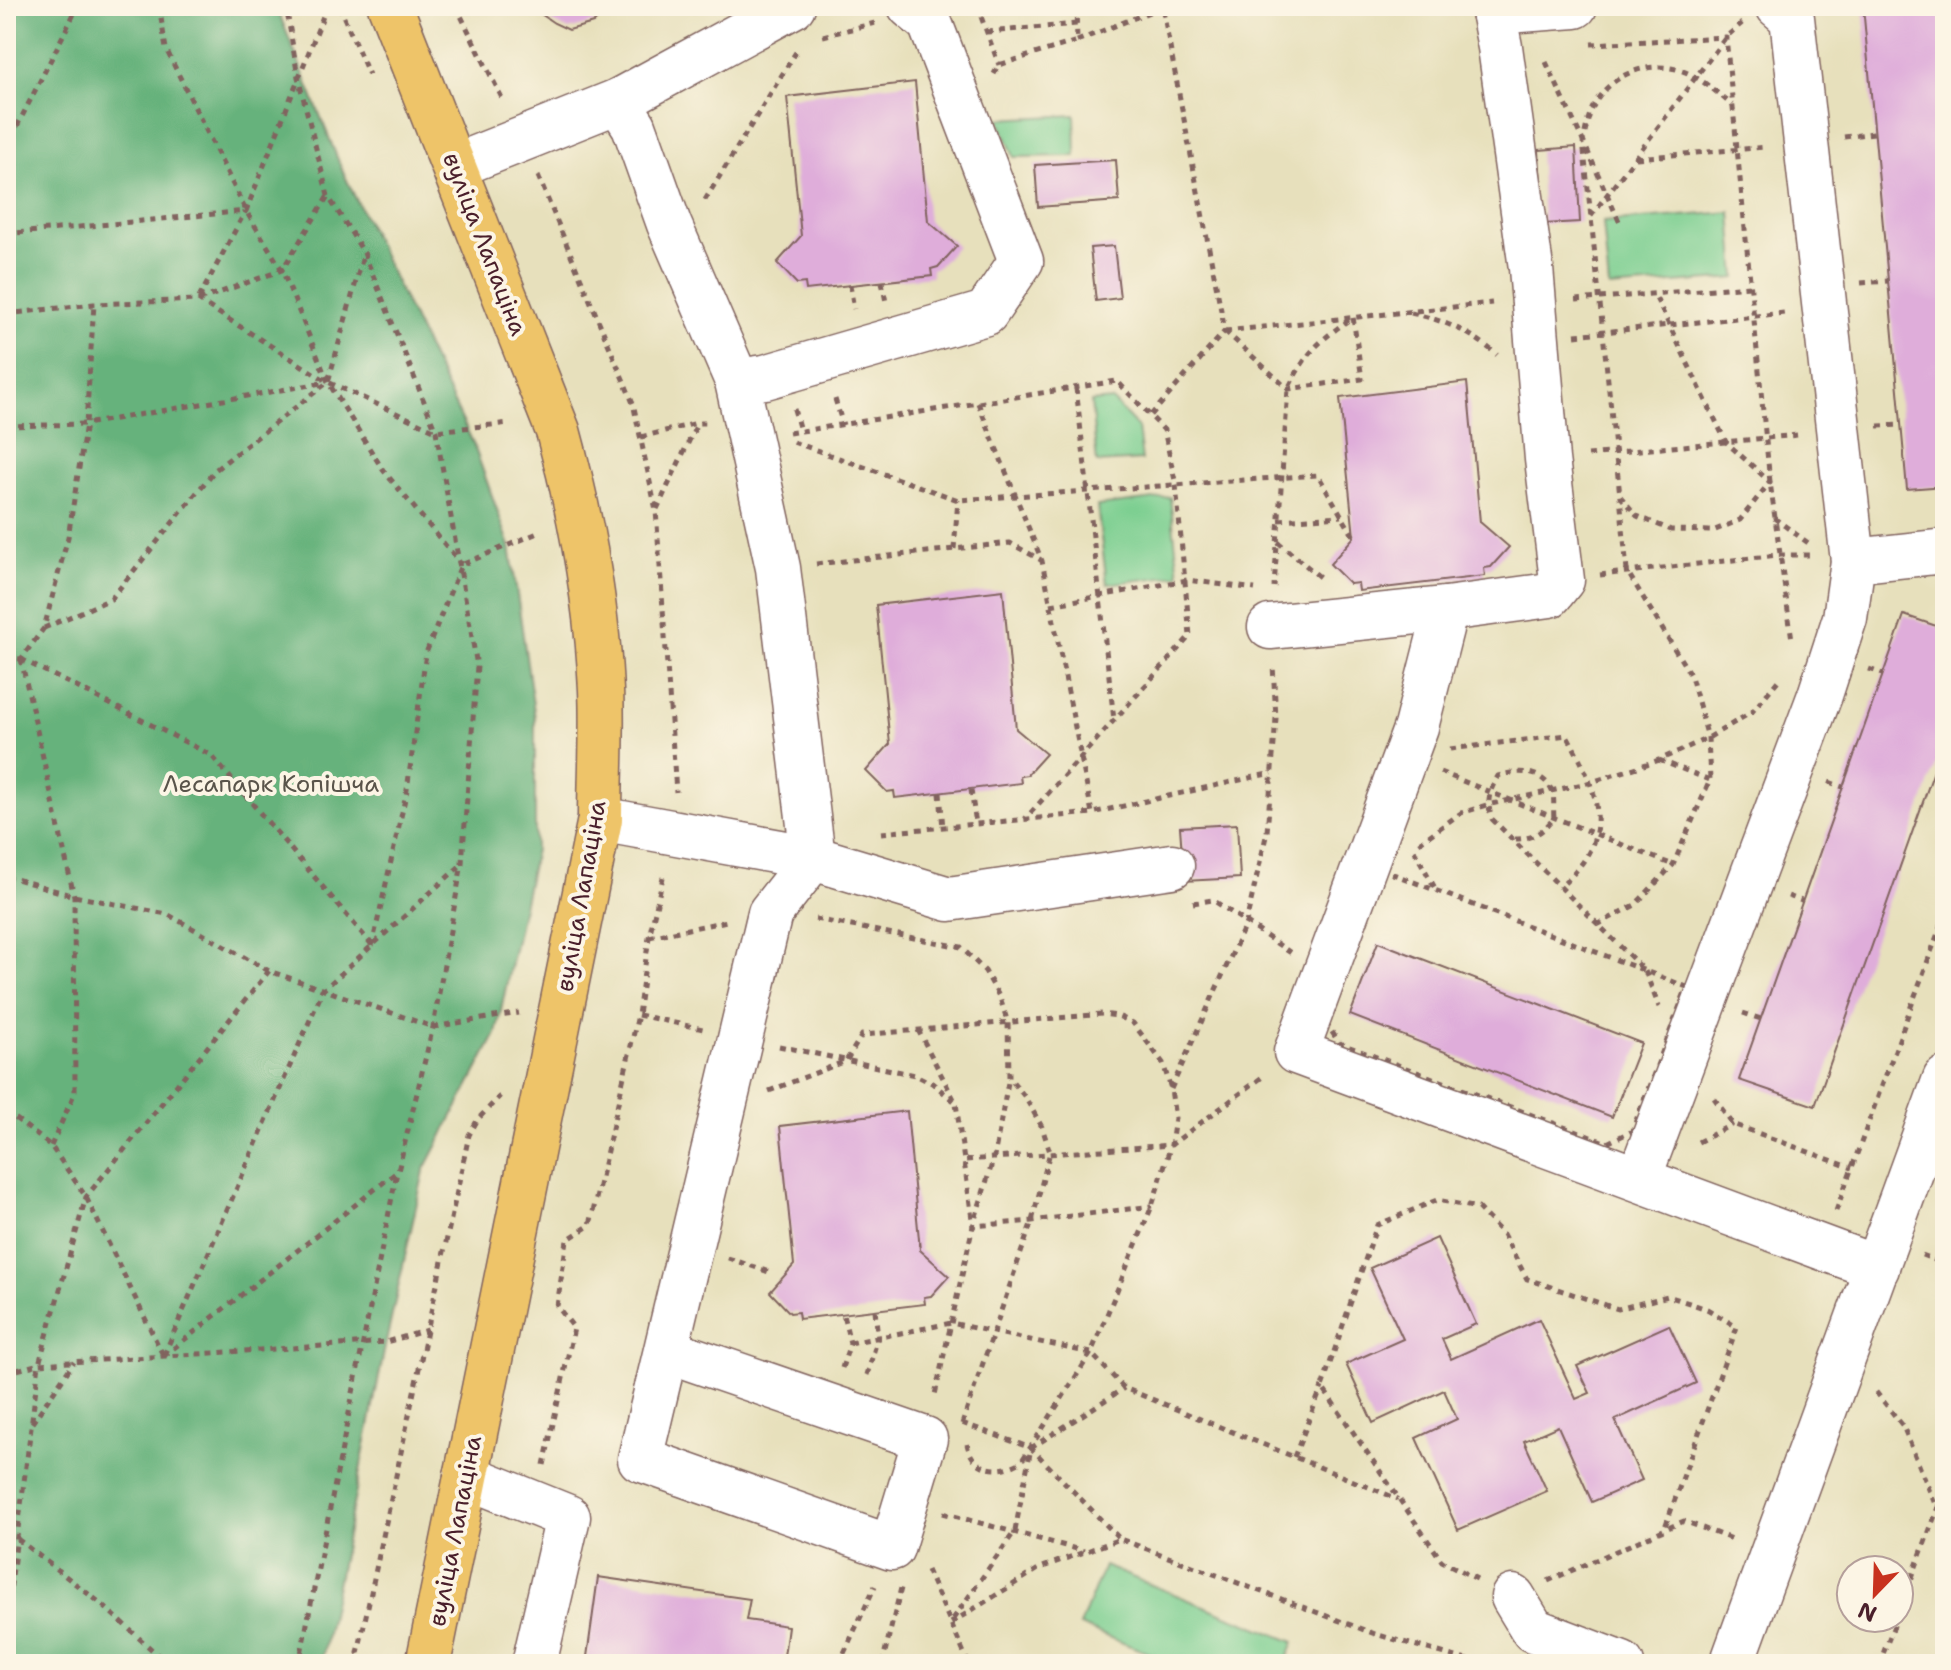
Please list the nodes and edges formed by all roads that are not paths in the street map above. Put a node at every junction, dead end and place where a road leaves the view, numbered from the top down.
1 (390, 6) edge
2 (1764, 11) edge
3 (900, 13) edge
4 (1495, 22) edge
5 (1580, 25) edge
6 (805, 28) edge
7 (618, 101) junction
8 (455, 166) junction
9 (737, 381) junction
10 (1945, 551) edge
11 (1853, 561) junction
12 (1272, 609) road end
13 (1446, 609) junction
14 (600, 819) junction
15 (813, 858) junction
16 (1172, 866) road end
17 (1945, 1079) edge
18 (1639, 1178) junction
19 (1877, 1268) junction
20 (666, 1350) junction
21 (466, 1476) junction
22 (1513, 1597) road end
23 (428, 1664) edge
24 (534, 1664) edge
25 (1622, 1664) edge
26 (1732, 1664) edge

1 - 8 main road, вуліца Лапаціна
2 - 11 street
3 - 9 street
4 - 5 street
4 - 13 street
6 - 7 street
7 - 8 street
7 - 9 street
8 - 14 main road, вуліца Лапаціна
9 - 15 street
10 - 11 street
11 - 18 street
12 - 13 street
13 - 18 street
14 - 15 street
14 - 21 main road, вуліца Лапаціна
15 - 16 street
15 - 20 street
17 - 19 street
18 - 19 street
19 - 26 street
20 - 20 street
21 - 23 main road, вуліца Лапаціна
21 - 24 street
22 - 25 street

